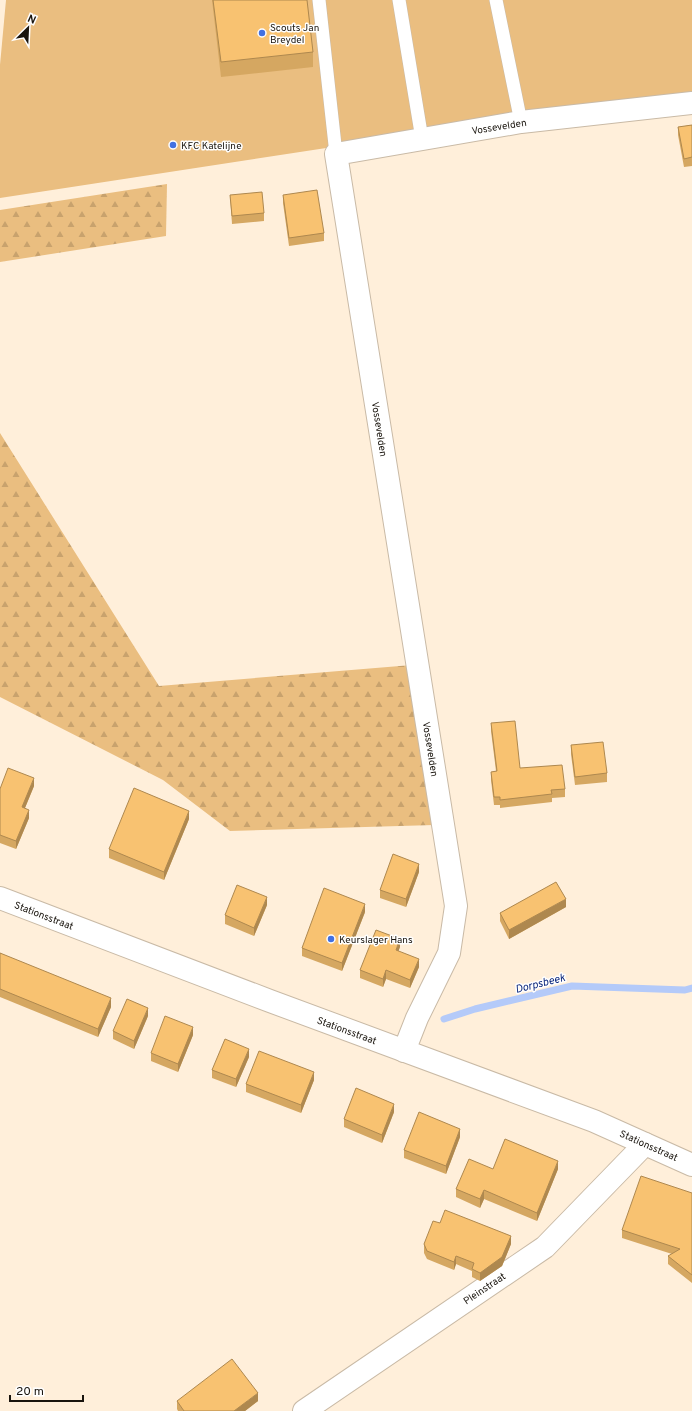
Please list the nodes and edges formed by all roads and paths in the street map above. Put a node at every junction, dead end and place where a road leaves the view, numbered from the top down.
1 (319, 0) edge
2 (399, 0) edge
3 (496, 0) edge
4 (692, 103) edge
5 (521, 122) junction
6 (422, 139) junction
7 (336, 154) junction
8 (0, 898) edge
9 (404, 1051) junction
10 (645, 1144) junction
11 (692, 1164) edge
12 (304, 1411) edge

1 - 7 lane
2 - 6 lane
3 - 5 lane
4 - 5 street, Vossevelden
5 - 6 street, Vossevelden
6 - 7 street, Vossevelden
7 - 9 street, Vossevelden
8 - 9 street, Stationsstraat
9 - 10 street, Stationsstraat
10 - 11 street, Stationsstraat
10 - 12 street, Pleinstraat

